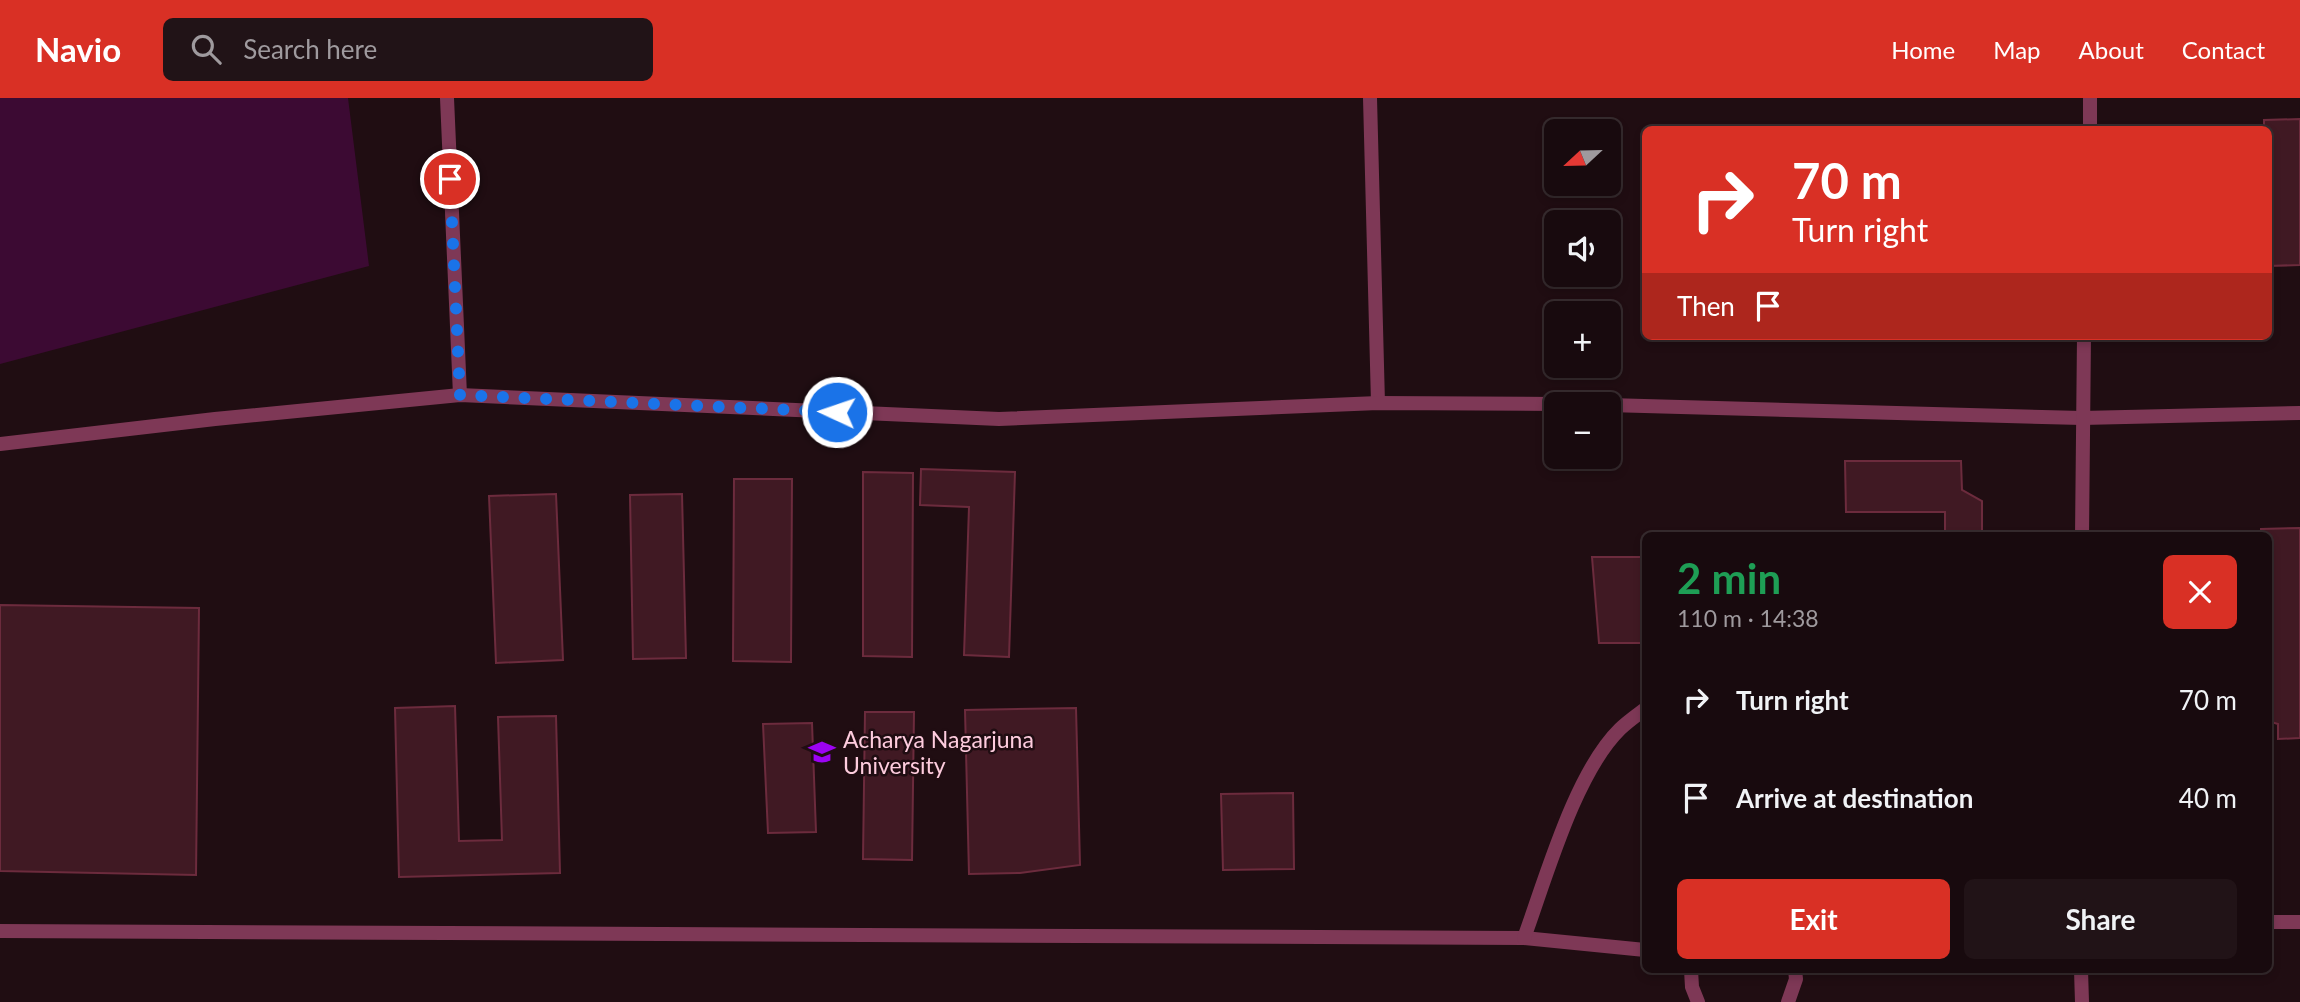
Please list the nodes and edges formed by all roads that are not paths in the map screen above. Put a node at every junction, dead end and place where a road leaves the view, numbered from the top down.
1 (447, 98) edge
2 (1370, 98) edge
3 (2090, 98) edge
4 (2090, 126) edge
5 (2084, 340) edge
6 (460, 395) junction
7 (1378, 403) junction
8 (1544, 404) edge
9 (1621, 405) edge
10 (2300, 413) edge
11 (2082, 418) junction
12 (0, 444) edge
13 (2082, 532) edge
14 (1642, 711) edge
15 (2272, 922) edge
16 (2300, 922) edge
17 (0, 930) edge
18 (1524, 938) junction
19 (1642, 950) edge
20 (1691, 973) edge
21 (1795, 973) edge
22 (2081, 973) edge
23 (1698, 1002) edge
24 (1788, 1002) edge
25 (2082, 1002) edge

1 - 6 lane
2 - 7 lane
3 - 4 lane
5 - 11 lane
6 - 7 lane
6 - 12 lane
7 - 8 lane
9 - 11 lane
10 - 11 lane
11 - 13 lane
14 - 18 lane
15 - 16 lane
17 - 18 lane
18 - 19 lane
20 - 23 lane
21 - 24 lane
22 - 25 lane

